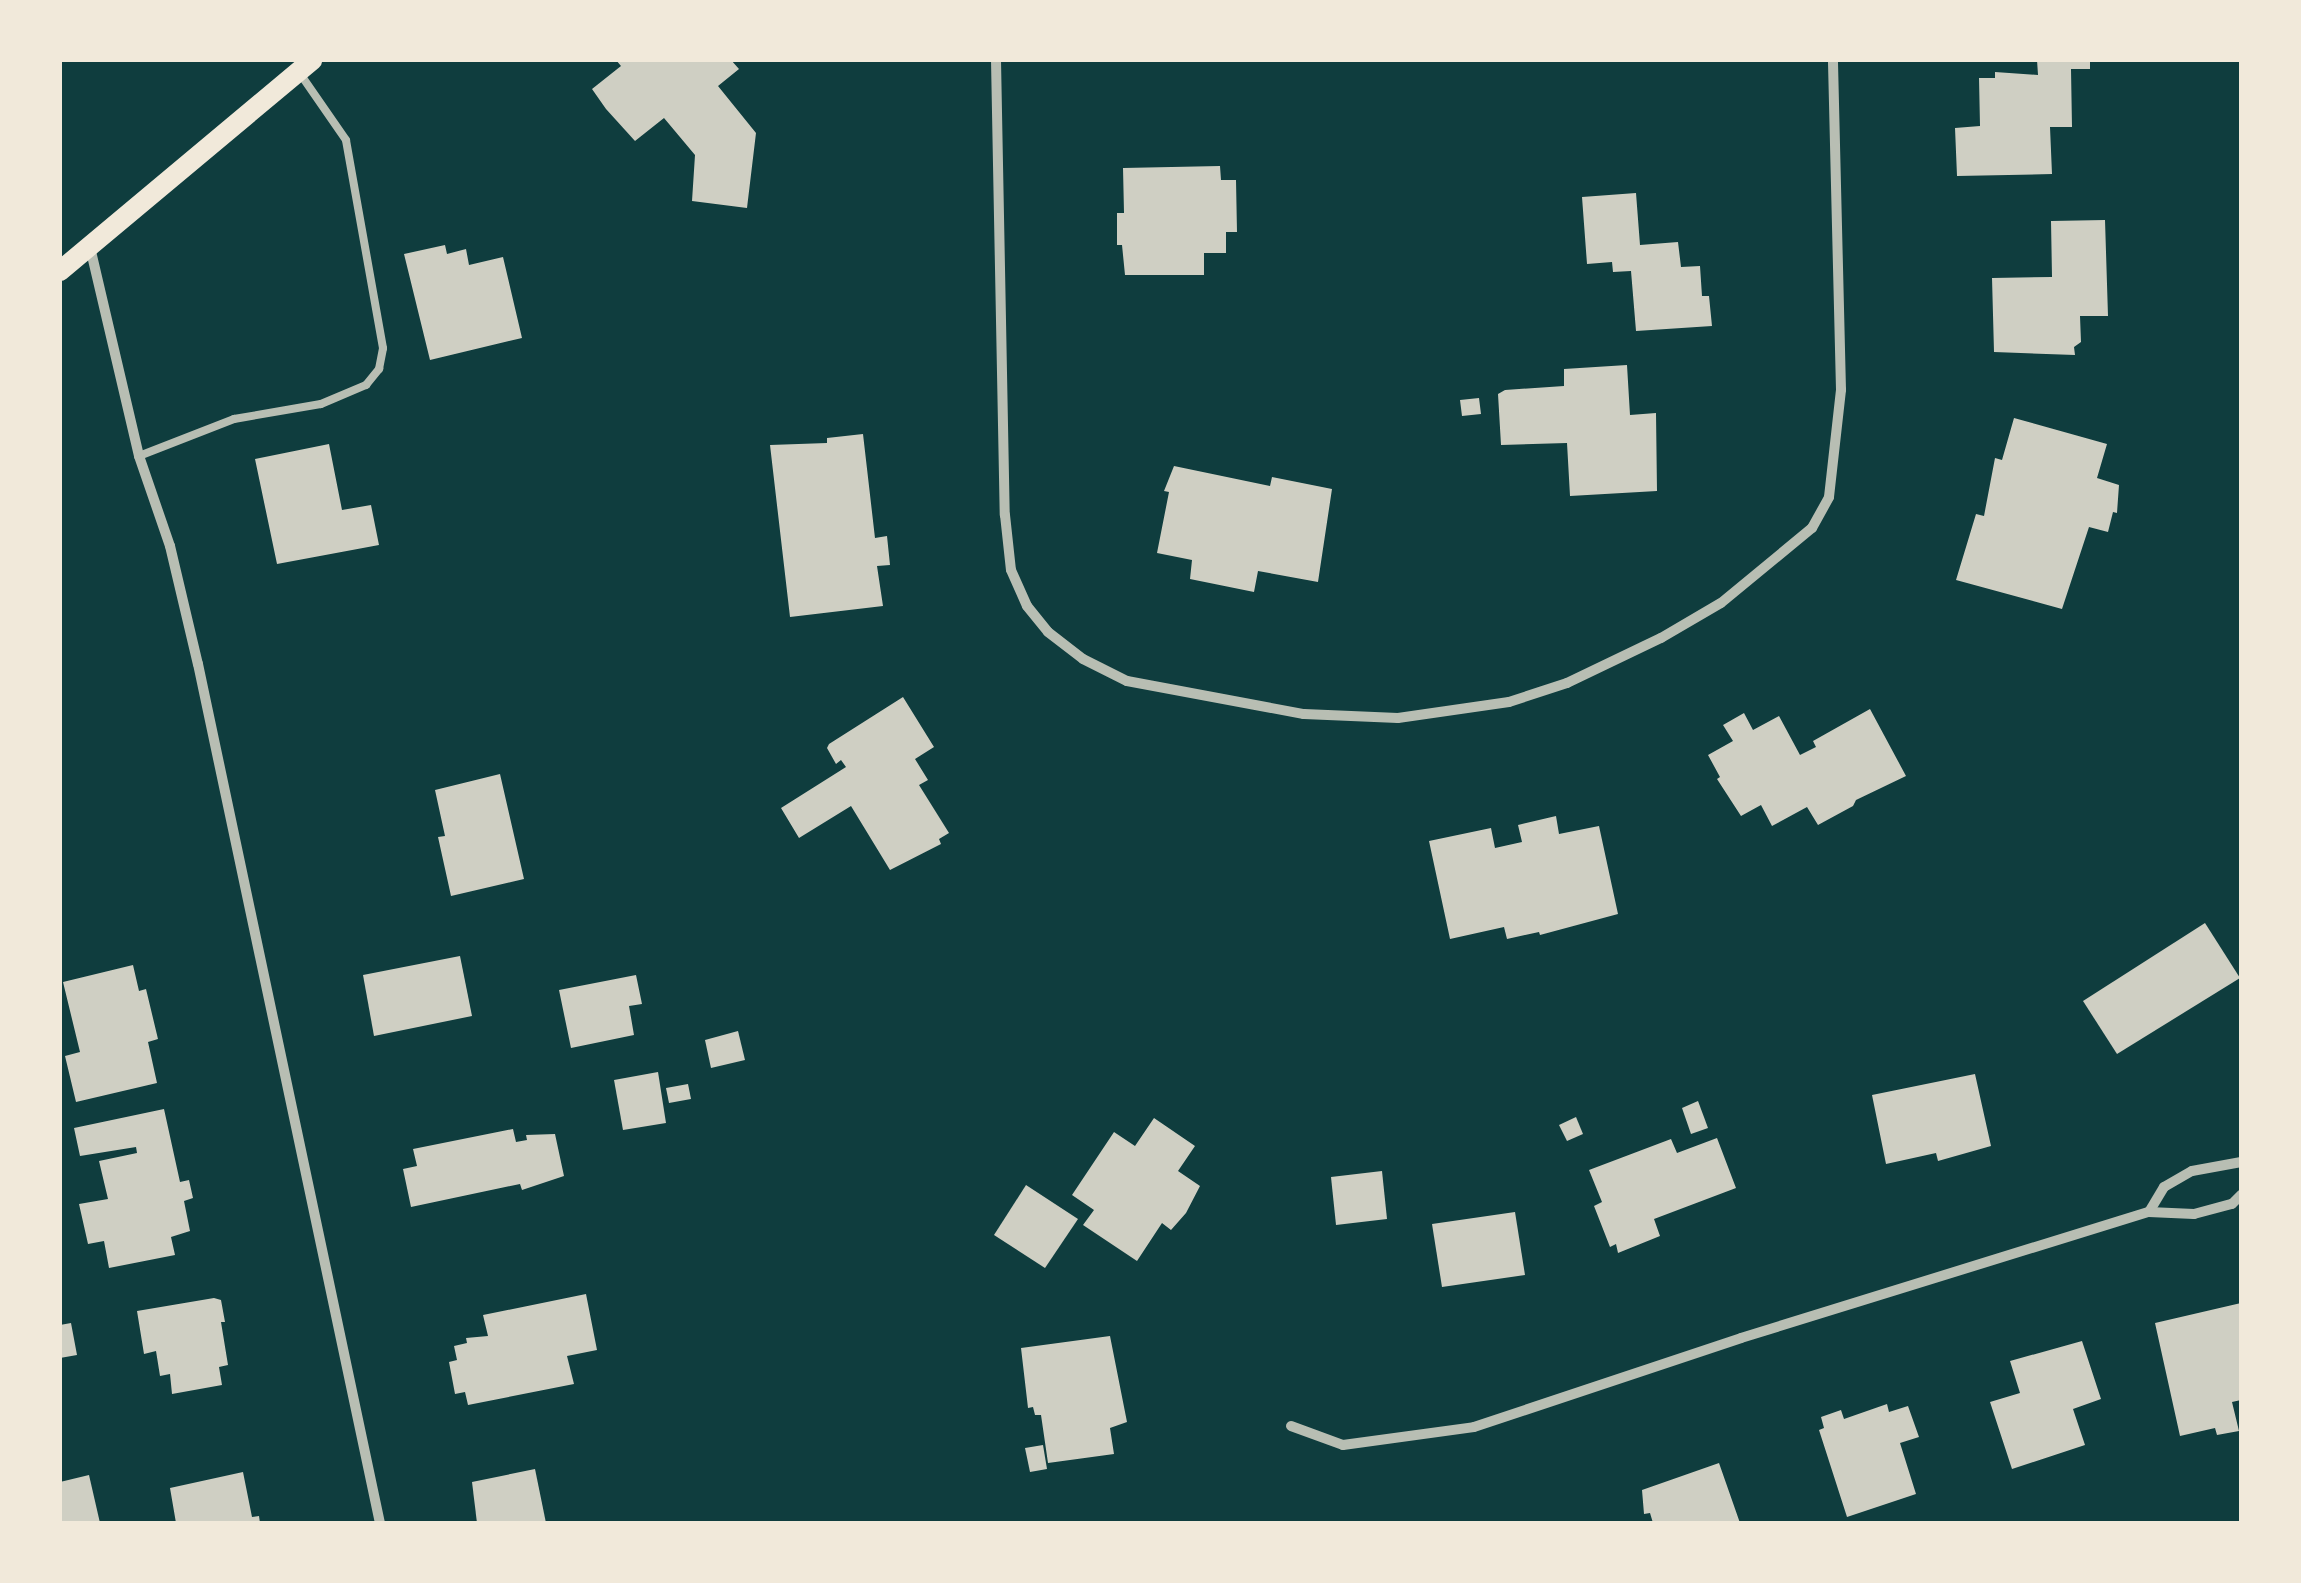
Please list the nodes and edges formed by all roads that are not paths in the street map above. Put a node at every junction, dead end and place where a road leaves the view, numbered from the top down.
1 (996, 60) edge
2 (1833, 60) edge
3 (306, 66) edge
4 (90, 246) junction
5 (60, 270) edge
6 (139, 456) junction
7 (2241, 1162) edge
8 (2241, 1194) edge
9 (2149, 1212) junction
10 (1291, 1426) dead end
11 (380, 1523) edge

1 - 2 street
3 - 4 main road
3 - 6 lane
4 - 5 main road
4 - 6 street
6 - 11 street
7 - 9 street
8 - 9 street
9 - 10 street

